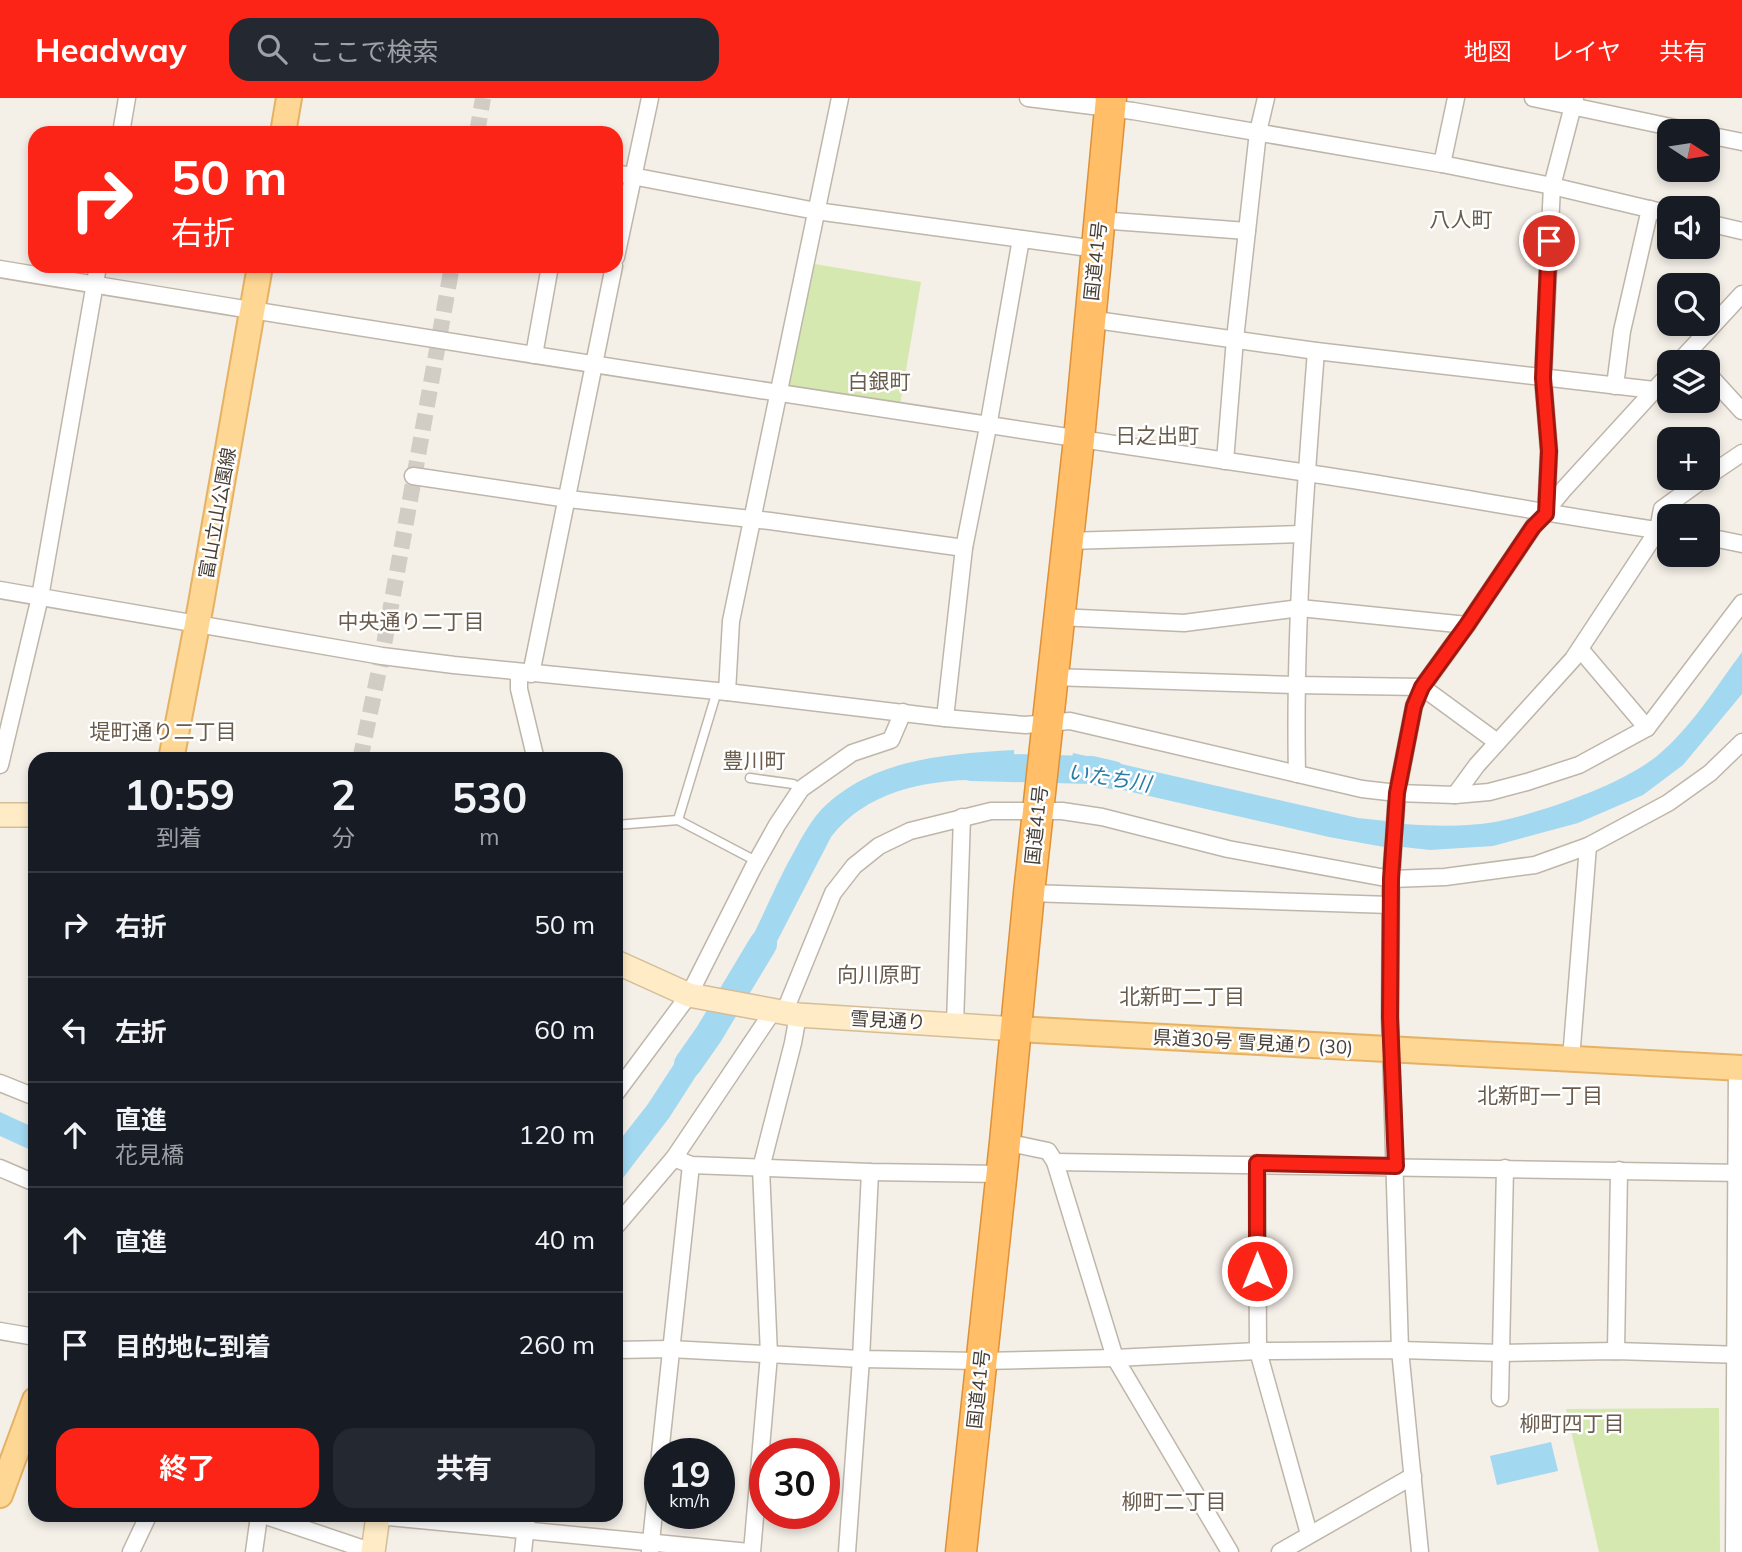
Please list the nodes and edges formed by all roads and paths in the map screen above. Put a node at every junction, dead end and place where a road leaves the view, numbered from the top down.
1 (127, 98) edge
2 (289, 98) edge
3 (650, 98) edge
4 (840, 98) edge
5 (1028, 98) edge
6 (1266, 98) edge
7 (1456, 98) edge
8 (1533, 98) edge
9 (1574, 102) edge
10 (1111, 103) edge
11 (1657, 123) edge
12 (122, 126) edge
13 (284, 126) edge
14 (1258, 132) junction
15 (1720, 137) edge
16 (1742, 142) edge
17 (1442, 164) junction
18 (623, 175) edge
19 (633, 177) junction
20 (1552, 186) junction
21 (1650, 209) junction
22 (817, 211) junction
23 (1657, 211) edge
24 (1099, 220) junction
25 (623, 224) edge
26 (1720, 226) edge
27 (1247, 231) junction
28 (1742, 231) edge
29 (1021, 239) junction
30 (1096, 249) junction
31 (0, 269) edge
32 (97, 273) edge
33 (259, 273) edge
34 (549, 273) edge
35 (612, 273) edge
36 (95, 285) junction
37 (1742, 294) edge
38 (252, 311) junction
39 (1089, 319) junction
40 (1235, 338) junction
41 (1695, 350) edge
42 (1316, 351) junction
43 (534, 355) junction
44 (592, 365) junction
45 (1543, 378) junction
46 (1615, 386) junction
47 (1657, 387) edge
48 (1720, 387) edge
49 (1654, 390) junction
50 (779, 393) junction
51 (1742, 411) edge
52 (989, 427) junction
53 (1079, 439) junction
54 (1742, 453) edge
55 (1225, 461) junction
56 (1720, 468) edge
57 (1307, 473) junction
58 (413, 476) dead end
59 (1689, 490) edge
60 (568, 499) junction
61 (1669, 504) edge
62 (1546, 514) junction
63 (752, 519) junction
64 (1657, 530) edge
65 (1303, 534) junction
66 (1720, 539) edge
67 (1067, 541) junction
68 (1657, 541) edge
69 (1742, 544) edge
70 (964, 548) junction
71 (0, 590) edge
72 (40, 597) junction
73 (1742, 603) edge
74 (1300, 608) junction
75 (1059, 617) junction
76 (198, 622) junction
77 (1467, 625) junction
78 (1580, 649) junction
79 (525, 673) junction
80 (1052, 677) junction
81 (1295, 685) junction
82 (1422, 687) junction
83 (722, 691) junction
84 (903, 712) junction
85 (945, 718) junction
86 (1048, 722) junction
87 (1647, 728) junction
88 (1497, 742) junction
89 (1742, 742) edge
90 (173, 752) edge
91 (534, 752) edge
92 (0, 765) edge
93 (1297, 774) junction
94 (750, 778) dead end
95 (801, 789) junction
96 (1397, 793) junction
97 (1455, 795) junction
98 (1039, 805) junction
99 (0, 815) edge
100 (28, 815) edge
101 (962, 817) junction
102 (678, 820) junction
103 (623, 824) edge
104 (1588, 846) junction
105 (757, 861) junction
106 (1391, 879) junction
107 (1028, 893) junction
108 (1390, 905) junction
109 (623, 965) edge
110 (692, 996) junction
111 (779, 1012) junction
112 (955, 1024) junction
113 (1016, 1029) junction
114 (1392, 1049) junction
115 (1571, 1059) junction
116 (1740, 1068) edge
117 (0, 1083) edge
118 (623, 1084) edge
119 (28, 1094) edge
120 (1005, 1142) junction
121 (674, 1158) junction
122 (1055, 1162) junction
123 (1257, 1163) junction
124 (691, 1165) junction
125 (1396, 1166) junction
126 (0, 1168) edge
127 (761, 1168) junction
128 (1505, 1168) junction
129 (1619, 1170) junction
130 (870, 1172) junction
131 (1740, 1172) edge
132 (1001, 1174) junction
133 (28, 1180) edge
134 (623, 1218) edge
135 (0, 1331) edge
136 (28, 1336) edge
137 (670, 1349) junction
138 (623, 1350) edge
139 (1400, 1350) junction
140 (1616, 1350) junction
141 (1258, 1351) junction
142 (1502, 1353) junction
143 (769, 1355) junction
144 (1739, 1355) edge
145 (1115, 1358) junction
146 (861, 1359) junction
147 (980, 1361) junction
148 (1500, 1398) dead end
149 (28, 1437) edge
150 (662, 1438) edge
151 (1413, 1476) junction
152 (0, 1494) edge
153 (145, 1522) edge
154 (258, 1522) edge
155 (284, 1522) edge
156 (377, 1522) edge
157 (506, 1522) edge
158 (527, 1523) edge
159 (653, 1529) edge
160 (1309, 1534) junction
161 (651, 1547) edge
162 (1736, 1549) edge
163 (131, 1552) edge
164 (254, 1552) edge
165 (373, 1552) edge
166 (523, 1552) edge
167 (750, 1552) edge
168 (847, 1552) edge
169 (961, 1552) edge
170 (1230, 1552) edge
171 (1280, 1552) edge
172 (1420, 1552) edge

1 - 12 street
2 - 13 main road
3 - 19 street
4 - 22 street
5 - 10 street
6 - 14 street
7 - 17 street
8 - 9 street
9 - 11 street
9 - 20 street
10 - 14 street
10 - 24 highway, 国道41号
14 - 17 street
14 - 27 street
15 - 16 street
17 - 20 street
18 - 19 street
19 - 22 street
19 - 25 street
20 - 21 street
20 - 45 street
21 - 23 street
21 - 46 street
22 - 29 street
22 - 50 street
24 - 27 street
24 - 30 highway, 国道41号
26 - 28 street
27 - 40 street
29 - 30 street
29 - 52 street
30 - 39 highway, 国道41号
31 - 36 street
32 - 36 street
33 - 38 main road, 富山立山公園線
34 - 43 street
35 - 44 street
36 - 38 street
36 - 72 street
37 - 41 street
38 - 43 street
38 - 76 main road, 富山立山公園線
39 - 40 street
39 - 53 highway, 国道41号
40 - 42 street
40 - 55 street
42 - 45 street
42 - 57 street
43 - 44 street
44 - 50 street
44 - 60 street
45 - 46 street
45 - 62 street
46 - 49 street
47 - 49 street
48 - 51 street
49 - 62 street
50 - 52 street
50 - 63 street
52 - 53 street
52 - 70 street
53 - 55 street
53 - 67 highway, 国道41号
54 - 56 street
55 - 57 street
57 - 62 street
57 - 65 street
58 - 60 street
59 - 61 street
60 - 63 street
60 - 79 street
62 - 64 street
62 - 77 street
63 - 70 street
63 - 83 street
65 - 67 street
65 - 74 street
66 - 69 street
67 - 75 highway, 国道41号
68 - 78 street
70 - 85 street
71 - 72 street
72 - 76 street
72 - 92 street
73 - 87 street
74 - 75 street
74 - 77 street
74 - 81 street
75 - 80 highway, 国道41号
76 - 79 street
76 - 90 main road, 富山立山公園線
77 - 82 street
78 - 87 street
78 - 88 street
79 - 83 street
79 - 91 street
80 - 81 street
80 - 86 highway, 国道41号
81 - 82 street
81 - 93 street
82 - 88 street
82 - 96 street
83 - 84 street
83 - 102 lane
84 - 85 street
84 - 95 street
85 - 86 street
86 - 93 street
86 - 98 highway, 国道41号
87 - 97 street
88 - 97 street
89 - 104 street
93 - 96 street
94 - 95 lane
95 - 105 street
96 - 97 street
96 - 106 street
98 - 101 street
98 - 106 street
98 - 107 highway, 国道41号
99 - 100 street
101 - 111 street
101 - 112 street
102 - 103 lane
102 - 105 lane
104 - 106 street
104 - 115 street
105 - 110 street
106 - 108 street
107 - 108 street
107 - 113 highway, 国道41号
108 - 114 street
109 - 110 street
110 - 111 street, 雪見通り
110 - 118 street
111 - 112 street, 雪見通り
111 - 121 street
111 - 127 street
112 - 113 street, 雪見通り
113 - 114 main road, 県道30号 雪見通り (30)
113 - 120 highway, 国道41号
114 - 115 main road, 県道30号 雪見通り (30)
114 - 125 street
115 - 116 main road, 県道30号 雪見通り (30)
116 - 131 street
117 - 119 street
120 - 122 street
120 - 132 highway, 国道41号
121 - 124 street
121 - 134 street
122 - 123 street
122 - 145 street
123 - 125 street
123 - 141 street
124 - 127 street
124 - 137 street
125 - 128 street
125 - 139 street
126 - 133 street
127 - 130 street
127 - 143 street
128 - 129 street
128 - 142 street
129 - 131 street
129 - 140 street
130 - 132 street
130 - 146 street
131 - 144 street
132 - 147 highway, 国道41号
135 - 136 street
137 - 138 street
137 - 143 street
137 - 150 street
139 - 141 street
139 - 142 street
139 - 151 street
140 - 142 street
140 - 144 street
141 - 145 street
141 - 160 street
142 - 148 street
143 - 146 street
143 - 167 street
144 - 162 street
145 - 147 street
145 - 170 street
146 - 147 street
146 - 168 street
147 - 169 highway, 国道41号
149 - 152 main road
151 - 160 street
151 - 172 street
153 - 163 street
154 - 164 street
155 - 165 street
156 - 165 street
157 - 158 street
158 - 161 street
158 - 166 street
159 - 161 street
160 - 171 street
161 - 167 street

